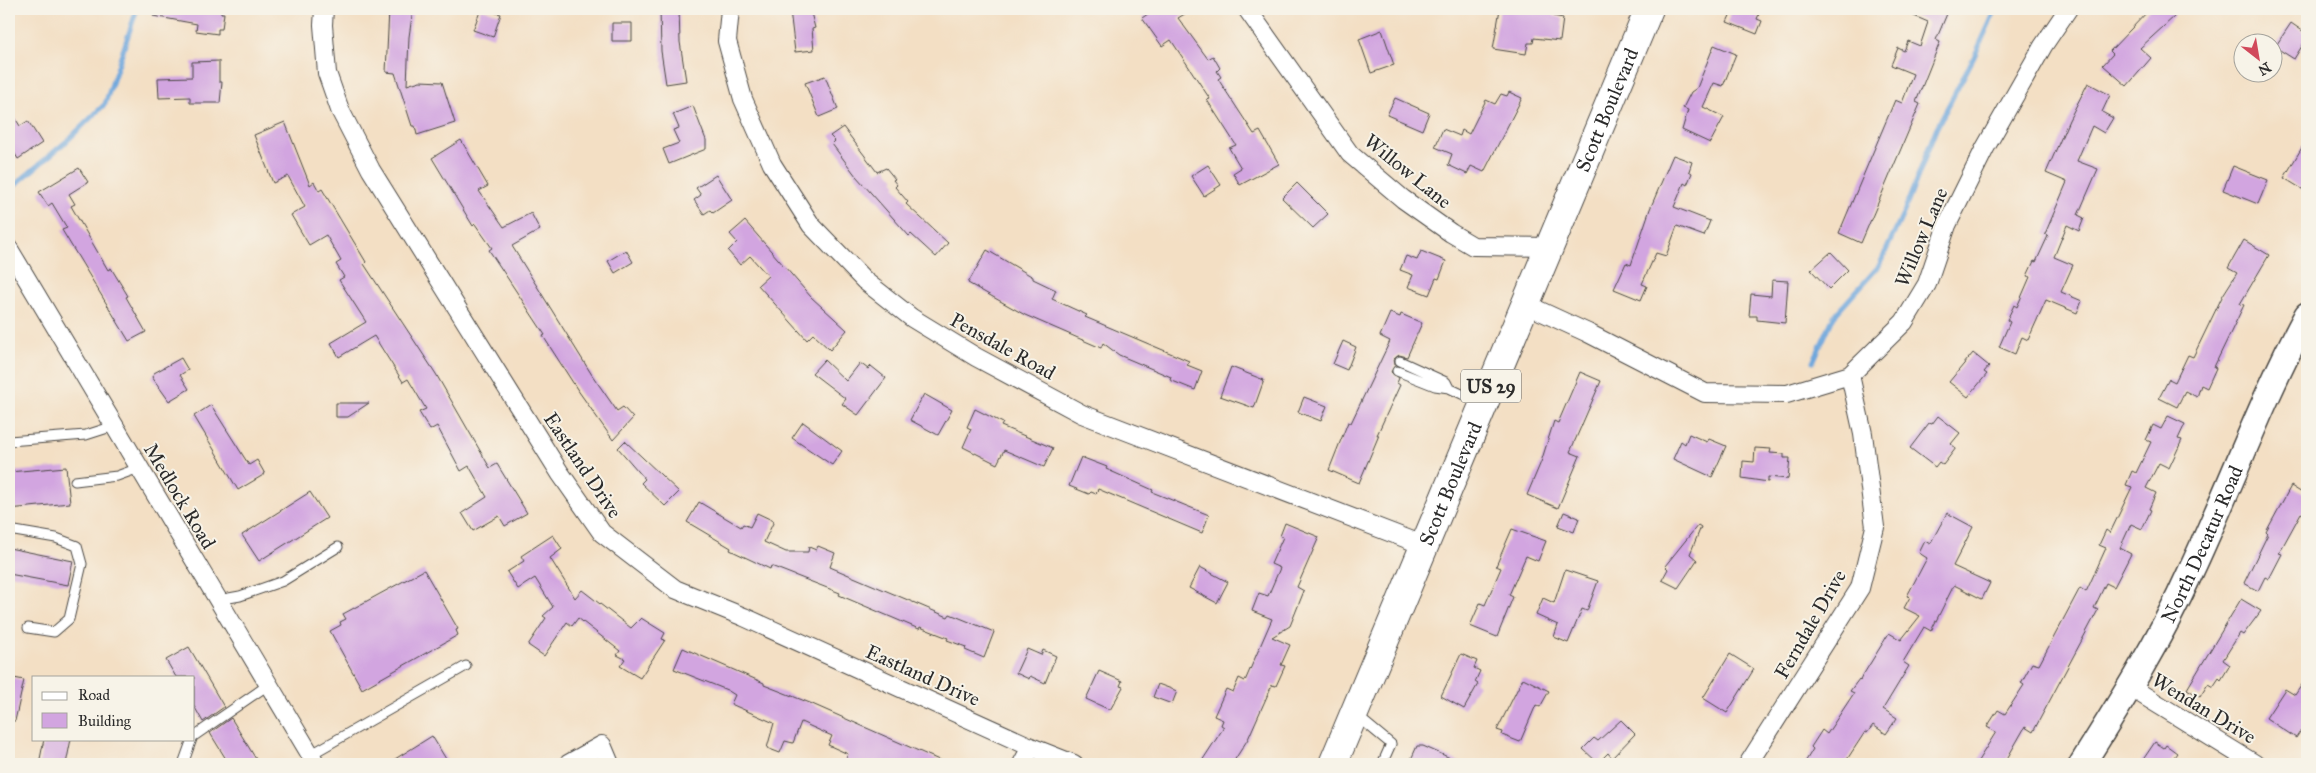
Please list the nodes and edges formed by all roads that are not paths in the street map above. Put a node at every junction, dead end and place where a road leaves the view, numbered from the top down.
1 (324, 9) edge
2 (730, 9) edge
3 (1247, 9) edge
4 (1649, 9) edge
5 (2068, 9) edge
6 (1549, 247) junction
7 (9, 248) edge
8 (1525, 304) junction
9 (2307, 315) edge
10 (1400, 361) dead end
11 (1397, 370) dead end
12 (1850, 376) junction
13 (1449, 388) junction
14 (1483, 404) junction
15 (114, 426) junction
16 (9, 441) edge
17 (139, 468) junction
18 (75, 481) dead end
19 (9, 530) edge
20 (1423, 545) junction
21 (338, 547) dead end
22 (218, 600) junction
23 (28, 628) dead end
24 (466, 666) dead end
25 (268, 685) junction
26 (2130, 688) junction
27 (1354, 713) junction
28 (195, 737) edge
29 (192, 740) edge
30 (1031, 747) junction
31 (313, 760) edge
32 (183, 764) edge
33 (568, 764) edge
34 (610, 764) edge
35 (1022, 764) edge
36 (1074, 764) edge
37 (1333, 764) edge
38 (1382, 764) edge
39 (1748, 764) edge
40 (2082, 764) edge
41 (2256, 764) edge

1 - 30 street, Eastland Drive
2 - 20 street, Pensdale Road
3 - 6 street, Willow Lane
4 - 6 highway, Scott Boulevard / US 29
5 - 12 street, Willow Lane
6 - 8 highway, Scott Boulevard / US 29
7 - 15 street, Medlock Road
8 - 12 street, Willow Lane
8 - 14 highway, Scott Boulevard / US 29
9 - 26 main road, North Decatur Road
10 - 13 lane
11 - 13 lane
12 - 39 street, Ferndale Drive
13 - 14 lane
14 - 20 highway, Scott Boulevard / US 29
15 - 16 lane
15 - 17 street, Medlock Road
17 - 18 lane
17 - 22 street, Medlock Road
19 - 23 lane
20 - 27 highway, Scott Boulevard / US 29
21 - 22 lane
22 - 25 street, Medlock Road
24 - 31 lane
25 - 28 lane
25 - 31 street, Medlock Road
26 - 40 main road, North Decatur Road
26 - 41 street, Wendan Drive
27 - 37 highway, Scott Boulevard / US 29
27 - 38 lane
29 - 32 lane
30 - 35 street
30 - 36 street, Eastland Drive
33 - 34 street

